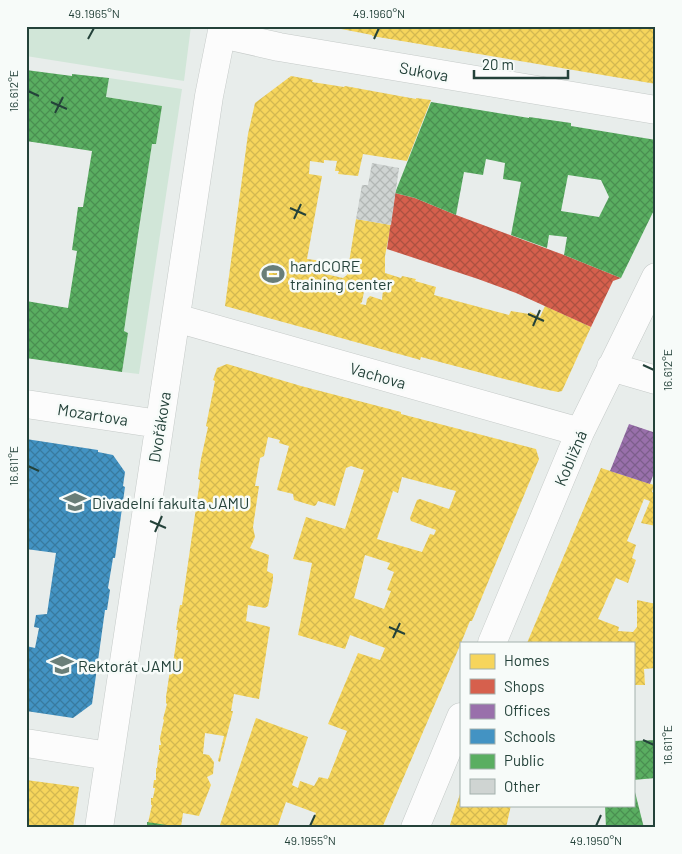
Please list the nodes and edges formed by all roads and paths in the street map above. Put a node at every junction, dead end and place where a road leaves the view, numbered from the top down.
1 (222, 30) edge
2 (656, 110) edge
3 (656, 277) edge
4 (176, 318) junction
5 (611, 367) junction
6 (656, 380) edge
7 (26, 404) edge
8 (159, 424) junction
9 (580, 432) junction
10 (492, 642) edge
11 (460, 720) edge
12 (26, 743) edge
13 (109, 756) junction
14 (99, 828) edge
15 (415, 828) edge

1 - 2 street, Sukova
1 - 4 street, Dvořákova
3 - 5 street, Kobližná
4 - 8 street, Dvořákova
4 - 9 street, Vachova
5 - 6 street
5 - 9 street, Kobližná
7 - 8 street, Mozartova
8 - 13 street, Dvořákova
9 - 10 street, Kobližná
11 - 15 street
12 - 13 street
13 - 14 street, Dvořákova

